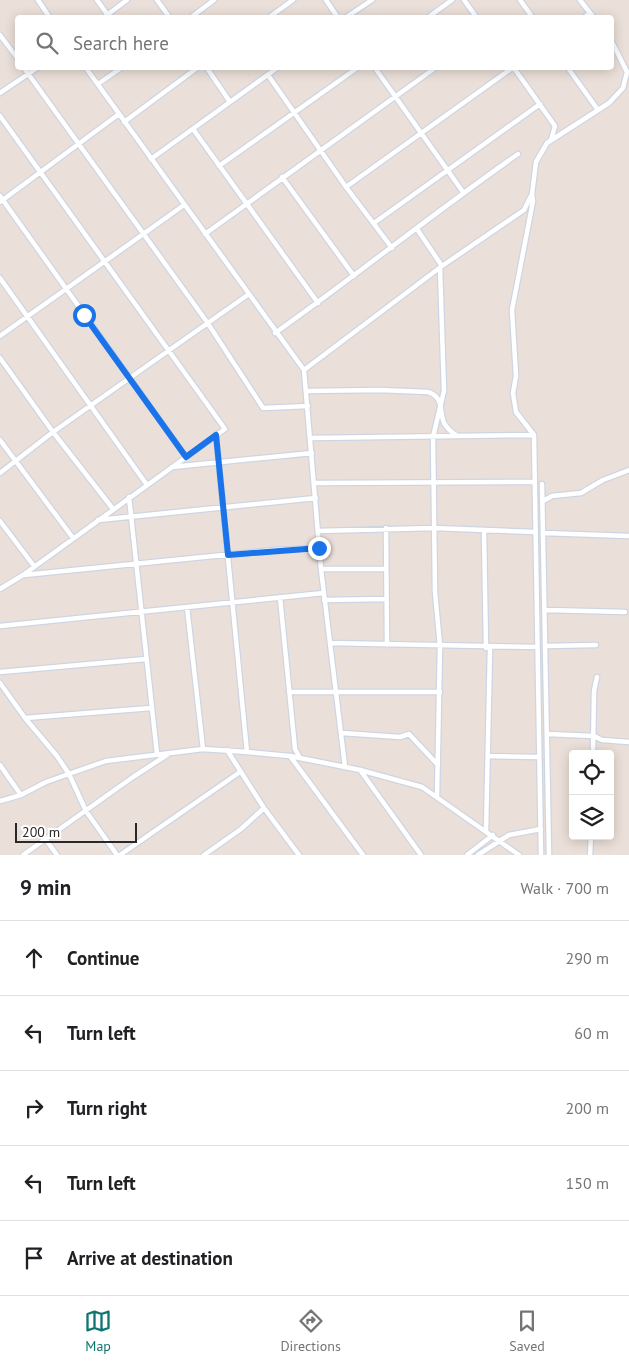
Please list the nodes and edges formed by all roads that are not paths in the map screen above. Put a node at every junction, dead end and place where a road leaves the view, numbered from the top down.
1 (38, 0) edge
2 (97, 0) edge
3 (127, 0) edge
4 (157, 0) edge
5 (214, 0) edge
6 (292, 0) edge
7 (326, 0) edge
8 (372, 0) edge
9 (452, 0) edge
10 (464, 0) edge
11 (520, 0) edge
12 (580, 0) edge
13 (590, 13) joint
14 (48, 15) edge
15 (104, 15) edge
16 (106, 15) edge
17 (168, 15) edge
18 (194, 15) edge
19 (272, 15) edge
20 (336, 15) edge
21 (350, 15) edge
22 (431, 15) edge
23 (475, 15) edge
24 (531, 15) edge
25 (587, 15) edge
26 (0, 35) edge
27 (614, 46) edge
28 (15, 55) edge
29 (629, 66) edge
30 (25, 70) edge
31 (34, 70) edge
32 (88, 70) edge
33 (118, 70) edge
34 (194, 70) edge
35 (208, 70) edge
36 (275, 70) edge
37 (354, 70) edge
38 (376, 70) edge
39 (432, 70) edge
40 (510, 70) edge
41 (514, 70) edge
42 (569, 70) edge
43 (627, 72) junction
44 (28, 74) junction
45 (268, 75) junction
46 (98, 84) junction
47 (0, 92) edge
48 (395, 97) junction
49 (230, 102) junction
50 (540, 104) junction
51 (598, 110) junction
52 (294, 113) junction
53 (119, 114) junction
54 (0, 116) edge
55 (124, 122) junction
56 (193, 129) junction
57 (420, 133) junction
58 (551, 140) junction
59 (79, 145) junction
60 (320, 149) junction
61 (518, 154) dead end
62 (151, 159) junction
63 (219, 166) junction
64 (448, 170) junction
65 (41, 172) junction
66 (282, 177) junction
67 (346, 188) junction
68 (463, 192) junction
69 (532, 194) junction
70 (1, 199) edge
71 (246, 204) junction
72 (184, 205) junction
73 (374, 223) junction
74 (417, 229) junction
75 (143, 234) junction
76 (205, 234) junction
77 (392, 248) junction
78 (106, 262) junction
79 (441, 267) junction
80 (354, 276) junction
81 (0, 278) edge
82 (66, 290) junction
83 (249, 294) junction
84 (318, 303) junction
85 (29, 317) junction
86 (207, 322) junction
87 (275, 333) junction
88 (0, 336) edge
89 (168, 350) junction
90 (1, 361) edge
91 (304, 370) junction
92 (129, 378) junction
93 (306, 391) junction
94 (440, 403) junction
95 (93, 405) junction
96 (308, 406) junction
97 (53, 432) junction
98 (216, 435) junction
99 (456, 435) junction
100 (534, 435) junction
101 (433, 437) junction
102 (311, 438) junction
103 (0, 440) edge
104 (312, 453) junction
105 (186, 457) junction
106 (219, 461) junction
107 (15, 462) junction
108 (171, 468) junction
109 (629, 470) edge
110 (0, 473) edge
111 (433, 482) junction
112 (535, 482) junction
113 (315, 483) junction
114 (147, 484) junction
115 (542, 484) dead end
116 (129, 498) junction
117 (316, 498) junction
118 (543, 501) junction
119 (114, 509) junction
120 (224, 509) junction
121 (132, 519) junction
122 (0, 520) edge
123 (97, 520) junction
124 (386, 528) junction
125 (434, 528) junction
126 (484, 530) junction
127 (318, 531) junction
128 (535, 532) junction
129 (544, 533) junction
130 (629, 536) edge
131 (73, 538) junction
132 (319, 548) junction
133 (228, 555) junction
134 (136, 564) junction
135 (34, 566) junction
136 (320, 569) junction
137 (386, 569) junction
138 (23, 575) junction
139 (0, 589) edge
140 (324, 594) junction
141 (280, 598) junction
142 (386, 598) junction
143 (324, 600) junction
144 (233, 603) junction
145 (187, 608) junction
146 (546, 610) junction
147 (625, 612) dead end
148 (141, 613) junction
149 (0, 626) edge
150 (330, 643) junction
151 (387, 645) junction
152 (596, 645) dead end
153 (440, 646) junction
154 (546, 646) junction
155 (488, 648) junction
156 (537, 648) junction
157 (146, 659) junction
158 (0, 672) edge
159 (597, 676) dead end
160 (0, 683) edge
161 (289, 692) junction
162 (336, 692) junction
163 (440, 692) junction
164 (151, 708) junction
165 (25, 718) junction
166 (342, 734) junction
167 (548, 734) junction
168 (594, 736) junction
169 (629, 742) edge
170 (203, 749) junction
171 (226, 750) junction
172 (593, 750) edge
173 (173, 752) junction
174 (247, 752) junction
175 (157, 754) junction
176 (290, 756) junction
177 (488, 756) junction
178 (539, 757) junction
179 (300, 758) junction
180 (0, 765) edge
181 (438, 765) junction
182 (346, 767) junction
183 (360, 770) junction
184 (240, 772) junction
185 (69, 774) junction
186 (21, 795) junction
187 (437, 797) junction
188 (0, 801) edge
189 (264, 808) junction
190 (86, 811) junction
191 (541, 830) junction
192 (486, 831) junction
193 (493, 835) junction
194 (46, 840) junction
195 (591, 840) edge
196 (500, 841) junction
197 (23, 855) edge
198 (57, 855) edge
199 (119, 855) edge
200 (204, 855) edge
201 (300, 855) edge
202 (363, 855) edge
203 (421, 855) edge
204 (467, 855) edge
205 (478, 855) edge
206 (519, 855) edge
207 (541, 855) edge
208 (549, 855) edge
209 (590, 855) edge

1 - 14 street
2 - 15 street
3 - 16 street
4 - 17 street
5 - 18 street
6 - 19 street
7 - 20 street
8 - 21 street
9 - 22 street
10 - 23 street
11 - 24 street
12 - 13 street
13 - 25 street
26 - 28 street
27 - 43 street
29 - 43 street
30 - 44 street
31 - 44 street
32 - 46 street
33 - 46 street
34 - 55 street
35 - 49 street
36 - 45 street
37 - 52 street
38 - 48 street
39 - 48 street
40 - 57 street
41 - 50 street
42 - 51 street
43 - 51 street
44 - 47 street
44 - 59 street
45 - 49 street
45 - 52 street
46 - 53 street
48 - 57 street
48 - 60 street
49 - 56 street
50 - 58 street
50 - 64 street
51 - 58 street
52 - 60 street
52 - 63 street
53 - 55 street
53 - 59 street
54 - 65 street
55 - 62 street
56 - 62 street
56 - 63 street
57 - 64 street
57 - 67 street
58 - 69 street
59 - 65 street
59 - 75 street
60 - 66 street
60 - 67 street
61 - 68 street
62 - 72 street
63 - 71 street
64 - 68 street
64 - 73 street
65 - 70 street
65 - 78 street
66 - 71 street
66 - 80 street
67 - 73 street
68 - 74 street
69 - 79 street
69 - 100 street
70 - 82 street
71 - 76 street
71 - 84 street
72 - 75 street
72 - 76 street
73 - 77 street
74 - 77 street
74 - 79 street
75 - 78 street
75 - 86 street
76 - 83 street
77 - 80 street
78 - 82 street
78 - 89 street
79 - 91 street
79 - 94 street
80 - 84 street
81 - 85 street
82 - 85 street
82 - 92 street
83 - 86 street
83 - 87 street
84 - 87 street
85 - 88 street
85 - 95 street
86 - 89 street
86 - 96 street
87 - 91 street
89 - 92 street
89 - 98 street
90 - 97 street
91 - 93 street
92 - 95 street
92 - 105 street
93 - 94 street
93 - 96 street
94 - 99 street
94 - 101 street
95 - 97 street
95 - 114 street
96 - 102 street
97 - 107 street
97 - 119 street
98 - 105 street
98 - 106 street
99 - 100 street
99 - 101 street
100 - 112 street
101 - 102 street
101 - 111 street
102 - 104 street
103 - 107 street
104 - 106 street
104 - 113 street
105 - 108 street
106 - 108 street
106 - 120 street
107 - 110 street
107 - 131 street
108 - 114 street
109 - 118 street
111 - 112 street
111 - 113 street
111 - 125 street
112 - 128 street
113 - 117 street
114 - 116 street
115 - 118 street
116 - 119 street
116 - 121 street
117 - 120 street
117 - 127 street
118 - 129 street
119 - 123 street
120 - 121 street
120 - 133 street
121 - 123 street
121 - 134 street
122 - 135 street
123 - 131 street
124 - 125 street
124 - 127 street
124 - 137 street
125 - 126 street
125 - 153 street
126 - 128 street
126 - 155 street
127 - 132 street
128 - 156 street
129 - 130 street
129 - 146 street
131 - 135 street
132 - 133 street
132 - 136 street
133 - 134 street
133 - 144 street
134 - 138 street
134 - 148 street
135 - 138 street
136 - 137 street
136 - 140 street
137 - 142 street
138 - 139 street
140 - 141 street
140 - 143 street
141 - 144 street
141 - 161 street
142 - 143 street
142 - 151 street
143 - 150 street
144 - 145 street
144 - 174 street
145 - 148 street
145 - 170 street
146 - 147 street
146 - 154 street
148 - 149 street
148 - 157 street
150 - 151 street
150 - 162 street
151 - 153 street
152 - 154 street
153 - 155 street
153 - 163 street
154 - 167 street
155 - 156 street
155 - 177 street
156 - 178 street
157 - 158 street
157 - 164 street
159 - 168 street
160 - 165 street
161 - 162 street
161 - 179 street
162 - 163 street
162 - 166 street
163 - 181 street
164 - 165 street
164 - 175 street
165 - 185 street
166 - 181 street
166 - 182 street
167 - 168 street
167 - 208 street
168 - 169 street
168 - 172 street
170 - 171 street
170 - 173 street
171 - 174 street
171 - 184 street
173 - 175 street
173 - 190 street
174 - 176 street
175 - 185 street
176 - 179 street
176 - 202 street
177 - 178 street
177 - 192 street
178 - 191 street
179 - 182 street
180 - 186 street
181 - 187 street
182 - 183 street
183 - 187 street
183 - 203 street
184 - 189 street
184 - 199 street
185 - 186 street
185 - 190 street
186 - 188 street
187 - 192 street
189 - 200 street
189 - 201 street
190 - 194 street
190 - 199 street
191 - 196 street
191 - 207 street
192 - 193 street
193 - 196 street
193 - 204 street
194 - 197 street
194 - 198 street
195 - 209 street
196 - 205 street
196 - 206 street

